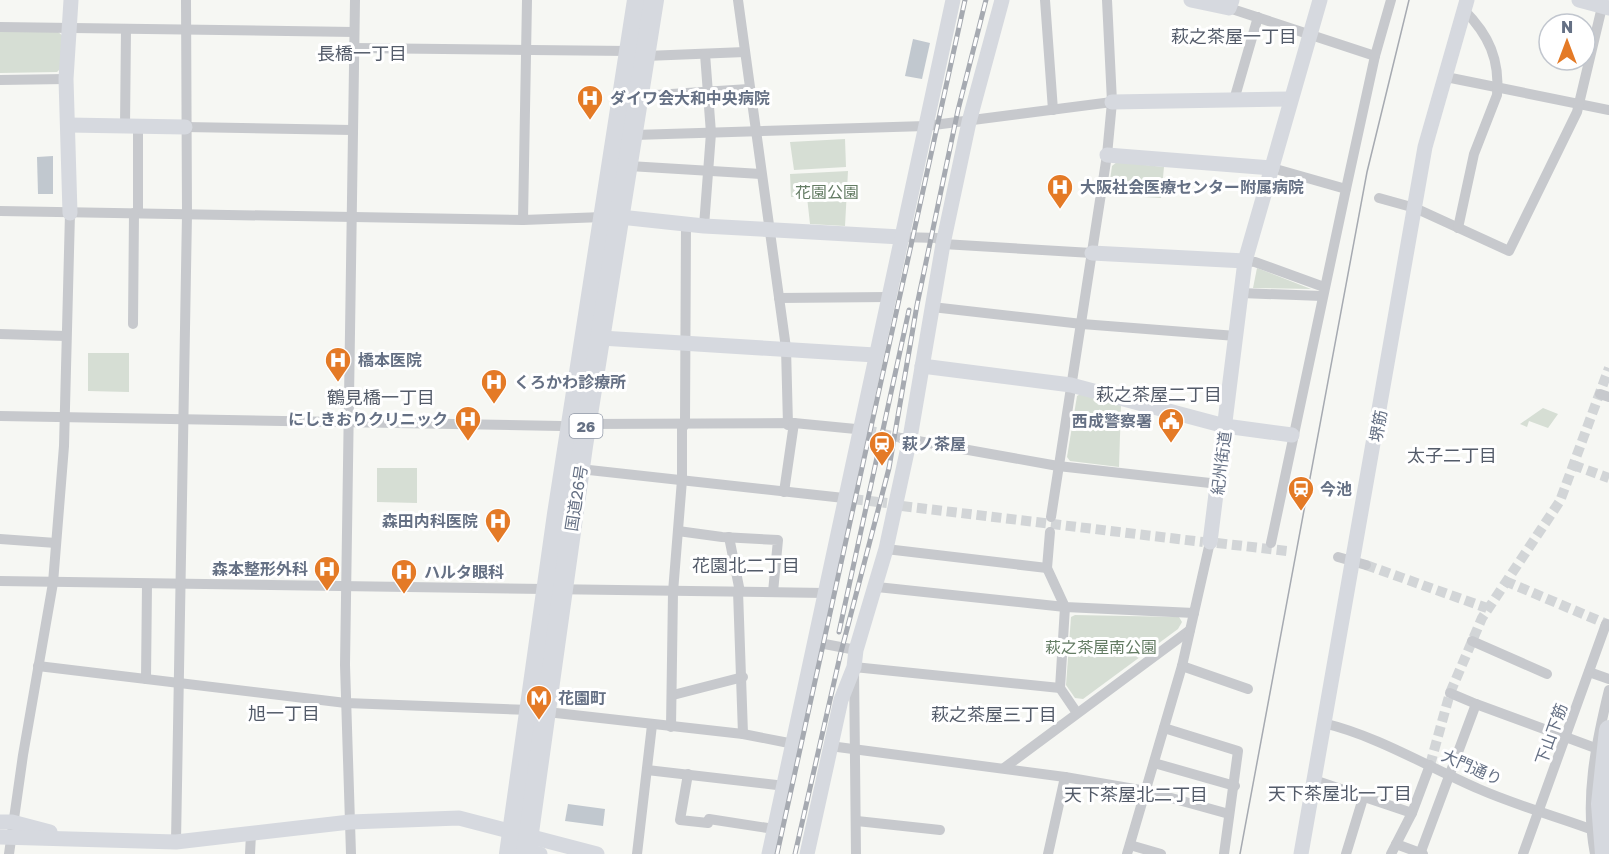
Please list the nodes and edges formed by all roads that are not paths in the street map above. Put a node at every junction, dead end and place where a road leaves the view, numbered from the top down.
1 (71, 0) edge
2 (186, 0) edge
3 (355, 0) edge
4 (527, 0) edge
5 (637, 0) edge
6 (654, 0) edge
7 (738, 0) edge
8 (953, 0) edge
9 (1002, 0) edge
10 (1045, 0) edge
11 (1107, 0) edge
12 (1191, 0) edge
13 (1320, 0) edge
14 (1392, 0) edge
15 (1580, 0) edge
16 (1230, 4) edge
17 (1465, 5) edge
18 (1606, 8) edge
19 (1258, 17) junction
20 (0, 27) edge
21 (70, 28) junction
22 (126, 29) junction
23 (186, 30) junction
24 (354, 32) junction
25 (1310, 34) junction
26 (354, 48) junction
27 (526, 51) junction
28 (745, 52) junction
29 (638, 54) junction
30 (705, 54) junction
31 (1375, 56) junction
32 (1446, 77) junction
33 (66, 79) junction
34 (0, 80) edge
35 (1498, 87) junction
36 (749, 90) junction
37 (707, 92) junction
38 (640, 96) junction
39 (1291, 99) junction
40 (1234, 100) junction
41 (1112, 102) junction
42 (1577, 103) junction
43 (1053, 110) junction
44 (1609, 110) edge
45 (969, 122) junction
46 (68, 125) junction
47 (132, 126) junction
48 (926, 126) junction
49 (185, 127) junction
50 (352, 130) junction
51 (755, 131) junction
52 (711, 133) junction
53 (634, 135) junction
54 (1107, 155) junction
55 (629, 166) junction
56 (1272, 168) junction
57 (708, 171) junction
58 (761, 174) junction
59 (1346, 189) junction
60 (1379, 198) dead end
61 (1415, 208) junction
62 (0, 211) edge
63 (70, 213) junction
64 (136, 213) junction
65 (187, 214) junction
66 (351, 217) junction
67 (612, 217) junction
68 (524, 220) junction
69 (686, 224) junction
70 (704, 226) junction
71 (1458, 228) junction
72 (768, 230) junction
73 (901, 237) junction
74 (943, 244) junction
75 (1092, 253) junction
76 (1245, 261) junction
77 (1324, 292) junction
78 (1241, 293) junction
79 (779, 297) junction
80 (888, 297) junction
81 (932, 307) junction
82 (133, 324) dead end
83 (1082, 324) junction
84 (0, 334) edge
85 (66, 336) junction
86 (1236, 336) junction
87 (601, 338) junction
88 (687, 342) junction
89 (786, 348) junction
90 (875, 355) junction
91 (922, 366) junction
92 (1071, 385) junction
93 (0, 417) edge
94 (64, 418) junction
95 (182, 419) junction
96 (349, 422) junction
97 (686, 423) junction
98 (586, 424) junction
99 (791, 424) junction
100 (561, 426) dead end
101 (1225, 426) junction
102 (864, 429) junction
103 (1292, 435) junction
104 (906, 438) junction
105 (1058, 466) junction
106 (580, 469) junction
107 (682, 480) junction
108 (1219, 484) junction
109 (784, 492) junction
110 (849, 499) junction
111 (1051, 517) dead end
112 (678, 531) junction
113 (1050, 532) dead end
114 (729, 537) junction
115 (0, 539) edge
116 (1210, 542) joint
117 (56, 543) junction
118 (1271, 543) dead end
119 (886, 549) junction
120 (1047, 568) junction
121 (0, 581) edge
122 (52, 583) junction
123 (147, 584) junction
124 (182, 584) junction
125 (346, 587) junction
126 (877, 587) junction
127 (554, 588) junction
128 (739, 591) junction
129 (673, 592) junction
130 (773, 592) junction
131 (825, 593) junction
132 (1065, 607) junction
133 (1194, 613) junction
134 (1606, 624) dead end
135 (1190, 630) junction
136 (1472, 641) dead end
137 (814, 642) junction
138 (856, 650) junction
139 (38, 666) junction
140 (1182, 666) junction
141 (854, 667) junction
142 (1589, 672) junction
143 (1547, 674) dead end
144 (743, 677) junction
145 (146, 679) junction
146 (1609, 679) edge
147 (180, 683) junction
148 (1060, 688) junction
149 (1248, 689) dead end
150 (1609, 690) edge
151 (1450, 693) dead end
152 (673, 695) junction
153 (346, 703) junction
154 (1476, 704) junction
155 (539, 711) junction
156 (1077, 713) junction
157 (1323, 723) junction
158 (652, 725) junction
159 (670, 727) junction
160 (1164, 728) junction
161 (1609, 730) edge
162 (743, 734) junction
163 (1566, 736) junction
164 (794, 744) junction
165 (830, 746) junction
166 (1594, 748) junction
167 (857, 749) junction
168 (1609, 753) edge
169 (1154, 763) junction
170 (1430, 765) junction
171 (1004, 768) junction
172 (647, 770) junction
173 (688, 774) junction
174 (1450, 774) junction
175 (1065, 777) junction
176 (1314, 780) junction
177 (784, 786) junction
178 (1235, 786) junction
179 (1146, 791) junction
180 (1364, 795) junction
181 (1539, 811) junction
182 (1412, 813) junction
183 (1229, 814) junction
184 (858, 821) junction
185 (350, 822) junction
186 (5, 829) edge
187 (774, 830) junction
188 (940, 830) dead end
189 (1592, 830) junction
190 (251, 834) junction
191 (1609, 836) edge
192 (176, 842) junction
193 (524, 847) edge
194 (1128, 849) edge
195 (1394, 849) edge
196 (9, 854) edge
197 (250, 854) edge
198 (351, 854) edge
199 (597, 854) edge
200 (637, 854) edge
201 (769, 854) edge
202 (807, 854) edge
203 (856, 854) edge
204 (1048, 854) edge
205 (1161, 854) edge
206 (1224, 854) edge
207 (1303, 854) edge
208 (1346, 854) edge
209 (1421, 854) edge
210 (1523, 854) edge
211 (1595, 854) edge
212 (1605, 854) edge

1 - 21 street
2 - 23 street
3 - 24 street
4 - 27 street
5 - 29 highway, 国道26号 / 26
6 - 29 highway, 国道26号 / 26
7 - 28 street
8 - 48 street
9 - 45 street
10 - 43 street
11 - 41 street
12 - 16 street
13 - 25 street, 紀州街道
14 - 31 street
15 - 18 street
16 - 19 street
17 - 32 street, 堺筋
17 - 35 street
18 - 42 street
19 - 25 street
19 - 40 street
20 - 21 street
21 - 22 street
21 - 33 street
22 - 23 street
22 - 47 street
23 - 24 street
23 - 49 street
24 - 26 street
25 - 31 street
25 - 39 street, 紀州街道
26 - 27 street
26 - 50 street
27 - 29 street
27 - 68 street
28 - 30 street
28 - 36 street
29 - 30 street
29 - 38 highway, 国道26号 / 26
29 - 67 highway, 国道26号 / 26
30 - 37 street
31 - 59 street
32 - 35 street
32 - 61 street, 堺筋
33 - 34 street
33 - 46 street
35 - 42 street
35 - 71 street
36 - 37 street
36 - 51 street
37 - 38 street
37 - 52 street
38 - 53 highway, 国道26号 / 26
39 - 40 street
39 - 56 street, 紀州街道
40 - 41 street
41 - 43 street
41 - 54 street
42 - 44 street
42 - 71 street
43 - 45 street
45 - 48 street
45 - 74 street
46 - 47 street
46 - 63 street
47 - 49 street
47 - 64 street
48 - 51 street
48 - 73 street
49 - 50 street
49 - 65 street
50 - 66 street
51 - 52 street
51 - 58 street
52 - 53 street
52 - 57 street
53 - 55 highway, 国道26号 / 26
54 - 56 street
54 - 75 street
55 - 57 street
55 - 67 highway, 国道26号 / 26
56 - 59 street
56 - 76 street, 紀州街道
57 - 58 street
57 - 70 street
58 - 72 street
59 - 77 street
60 - 61 street
61 - 71 street
61 - 157 street, 堺筋
62 - 63 street
63 - 64 street
63 - 85 street
64 - 65 street
64 - 82 street
65 - 66 street
65 - 95 street
66 - 68 street
66 - 96 street
67 - 68 street
67 - 69 street
67 - 87 highway, 国道26号 / 26
67 - 127 highway, 国道26号 / 26
69 - 70 street
69 - 88 street
70 - 72 street
72 - 73 street
72 - 79 street
73 - 74 street
73 - 80 street
74 - 75 street
74 - 81 street
75 - 76 street
75 - 83 street
76 - 77 street
76 - 78 street, 紀州街道
77 - 78 street
77 - 103 street
78 - 86 street, 紀州街道
79 - 80 street
79 - 89 street
80 - 90 street
81 - 83 street
81 - 91 street
83 - 86 street
83 - 92 street
84 - 85 street
85 - 94 street
86 - 101 street, 紀州街道
87 - 88 street
87 - 98 highway, 国道26号 / 26
88 - 89 street
88 - 97 street
89 - 90 street
89 - 99 street
90 - 102 street
91 - 92 street
91 - 104 street
92 - 101 street
92 - 105 street
93 - 94 street
94 - 95 street
94 - 117 street
95 - 96 street
95 - 124 street
96 - 100 street
96 - 125 street
97 - 98 street
97 - 99 street
97 - 107 street
98 - 106 highway, 国道26号 / 26
99 - 102 street
99 - 109 street
101 - 103 street
101 - 108 street, 紀州街道
102 - 110 street
103 - 118 street
104 - 105 street
104 - 119 street
105 - 108 street
105 - 111 street
106 - 107 street
106 - 127 highway, 国道26号 / 26
107 - 109 street
107 - 112 street
108 - 116 street, 紀州街道
109 - 110 street
110 - 131 street
112 - 114 street
112 - 129 street
113 - 120 street
114 - 128 street
114 - 130 street
115 - 117 street
116 - 133 street, 紀州街道
117 - 122 street
119 - 120 street
119 - 126 street
120 - 132 street
121 - 122 street
122 - 123 street
122 - 139 street
123 - 124 street
123 - 145 street
124 - 125 street
124 - 147 street
125 - 127 street
125 - 153 street
126 - 132 street
126 - 138 street
127 - 129 street
127 - 155 highway, 国道26号 / 26
128 - 129 street
128 - 130 street
128 - 144 street
129 - 152 street
130 - 131 street
131 - 137 street
132 - 133 street
132 - 148 street
133 - 135 street, 紀州街道
134 - 142 street, 下山下筋
135 - 140 street, 紀州街道
135 - 156 street
136 - 143 street
137 - 138 street
137 - 164 street
138 - 141 street
139 - 145 street
139 - 186 street
140 - 149 street
140 - 160 street, 紀州街道
141 - 148 street
141 - 165 street
141 - 167 street
142 - 146 street
142 - 163 street, 下山下筋
144 - 152 street
144 - 162 street
145 - 147 street
147 - 153 street
147 - 192 street
148 - 156 street
150 - 166 street
151 - 154 street
152 - 159 street
153 - 155 street
153 - 185 street
154 - 163 street
154 - 174 street
155 - 158 street
155 - 193 highway, 国道26号 / 26
156 - 171 street
157 - 170 street, 大門通り
157 - 176 street, 堺筋
158 - 159 street
158 - 172 street
159 - 162 street
160 - 169 street, 紀州街道
160 - 178 street
161 - 212 highway
162 - 164 street
163 - 166 street
163 - 181 street, 下山下筋
164 - 177 street
165 - 167 street
165 - 202 street
166 - 168 street
166 - 189 street
167 - 171 street
167 - 184 street
169 - 178 street
169 - 179 street, 紀州街道
170 - 174 street, 大門通り
170 - 182 street
171 - 175 street
172 - 173 street
172 - 200 street
173 - 177 street
173 - 187 street
174 - 181 street, 大門通り
174 - 209 street
175 - 179 street
175 - 204 street
176 - 180 street
176 - 207 street, 堺筋
177 - 187 street
178 - 183 street
179 - 183 street
179 - 194 street, 紀州街道
180 - 182 street
180 - 208 street
181 - 189 street, 大門通り
181 - 210 street, 下山下筋
182 - 195 street
183 - 206 street
184 - 188 street
184 - 203 street
185 - 190 street
185 - 193 street
185 - 198 street
186 - 192 street
186 - 196 street
187 - 201 street
189 - 191 street, 大門通り
189 - 211 street
190 - 192 street
190 - 197 street
193 - 199 street
194 - 205 street
195 - 209 street

